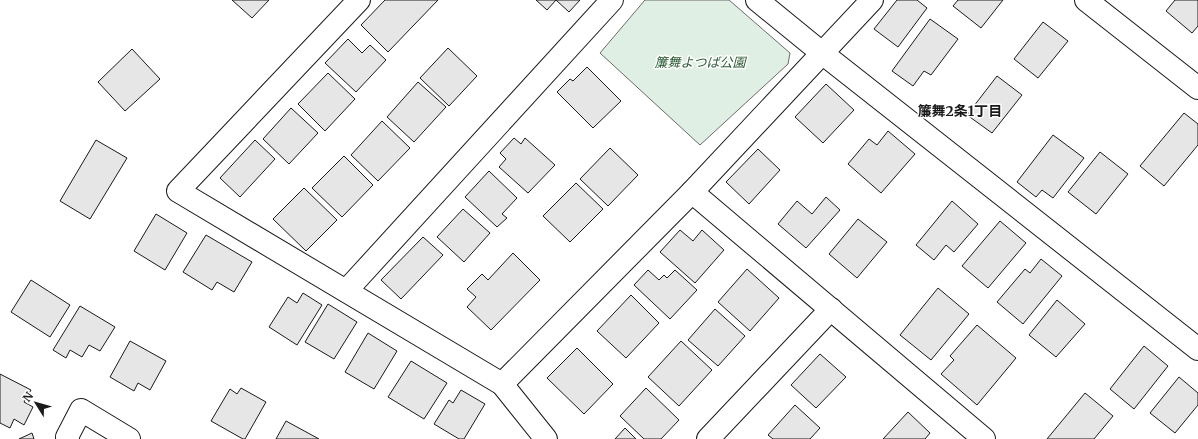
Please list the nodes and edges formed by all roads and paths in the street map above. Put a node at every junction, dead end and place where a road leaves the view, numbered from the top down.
1 (359, 0) edge
2 (612, 0) edge
3 (757, 0) edge
4 (872, 0) edge
5 (1086, 0) edge
6 (822, 53) junction
7 (1198, 88) edge
8 (692, 192) junction
9 (346, 291) junction
10 (831, 309) junction
11 (1198, 349) edge
12 (502, 384) junction
13 (976, 436) edge
14 (68, 439) edge
15 (129, 439) edge
16 (546, 439) edge
17 (708, 439) edge

1 - 9 street
2 - 9 street
3 - 6 street
4 - 6 street
5 - 7 street
6 - 8 street
6 - 11 street
8 - 10 street
8 - 12 street
9 - 12 street
10 - 13 street
10 - 17 street
12 - 16 street
14 - 15 street

